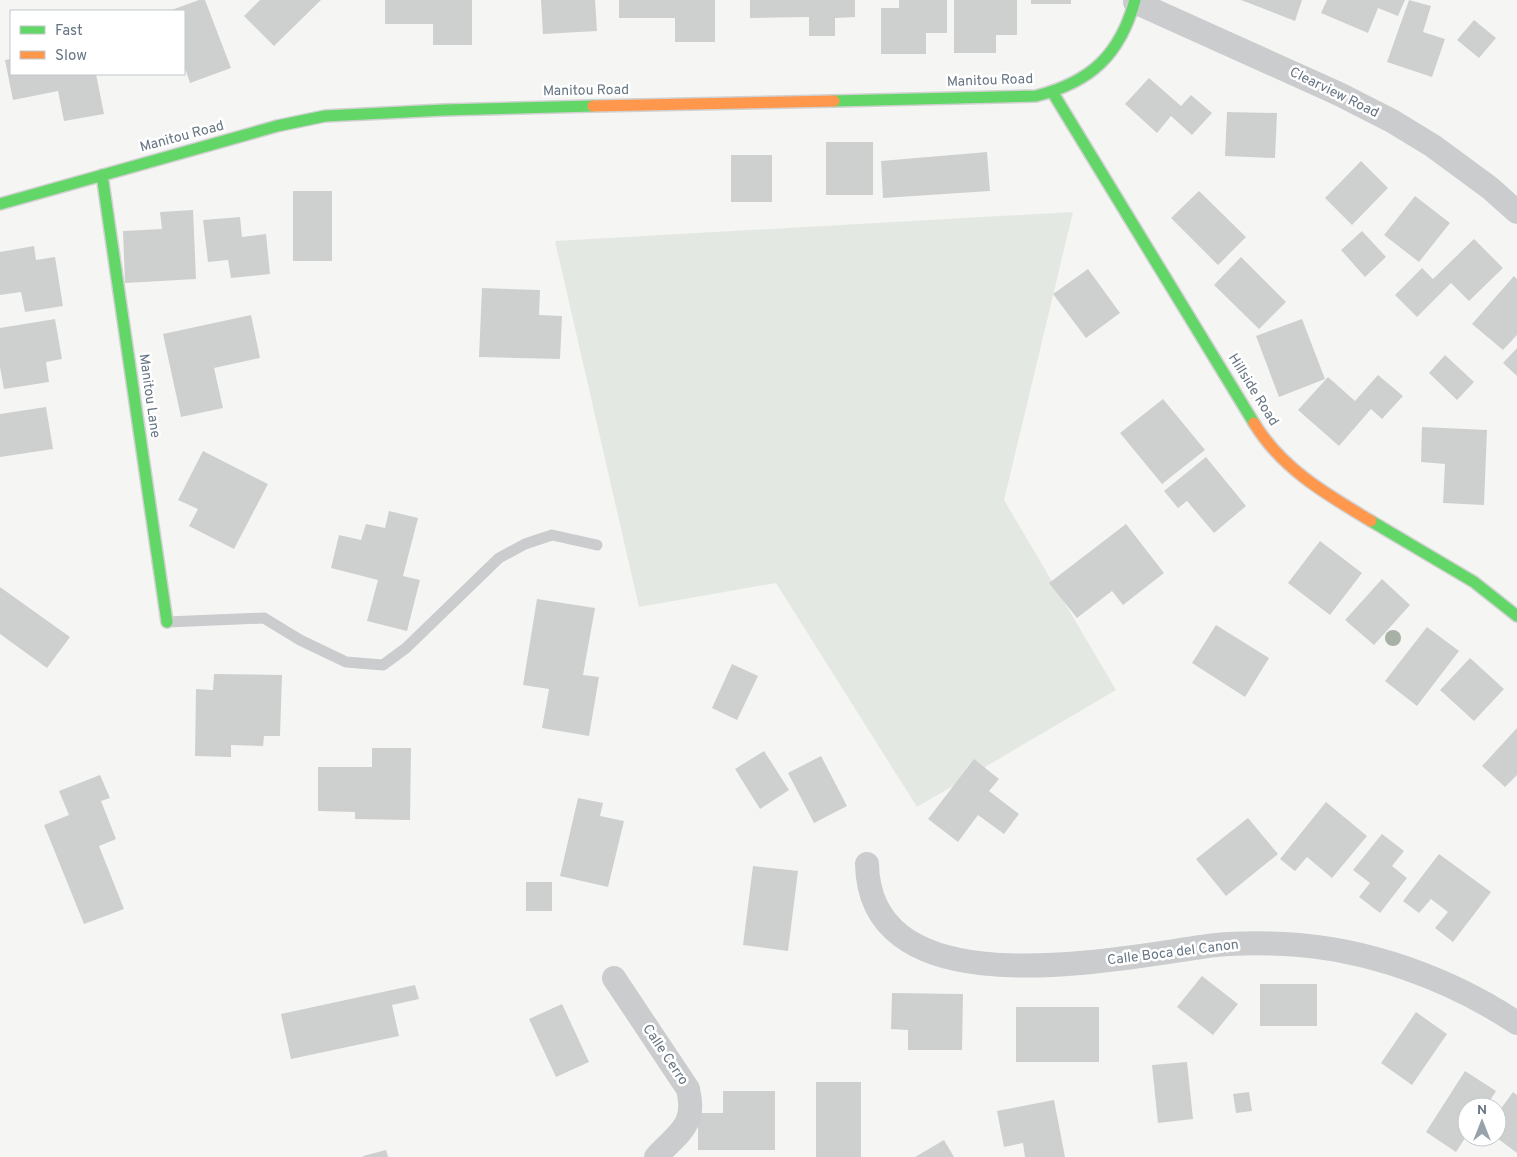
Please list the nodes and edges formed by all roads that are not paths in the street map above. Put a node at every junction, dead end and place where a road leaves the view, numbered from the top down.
1 (1135, 1) edge
2 (1053, 92) junction
3 (102, 174) junction
4 (0, 204) edge
5 (1517, 212) edge
6 (597, 545) dead end
7 (1517, 616) edge
8 (167, 622) joint
9 (867, 864) dead end
10 (614, 978) dead end
11 (1517, 1024) edge
12 (656, 1157) edge

1 - 2 street, Manitou Road
1 - 5 street, Clearview Road
2 - 3 street, Manitou Road
2 - 7 street, Hillside Road
3 - 4 street, Manitou Road
3 - 8 street, Manitou Lane
6 - 8 lane
9 - 11 street, Calle Boca del Canon
10 - 12 street, Calle Cerro

